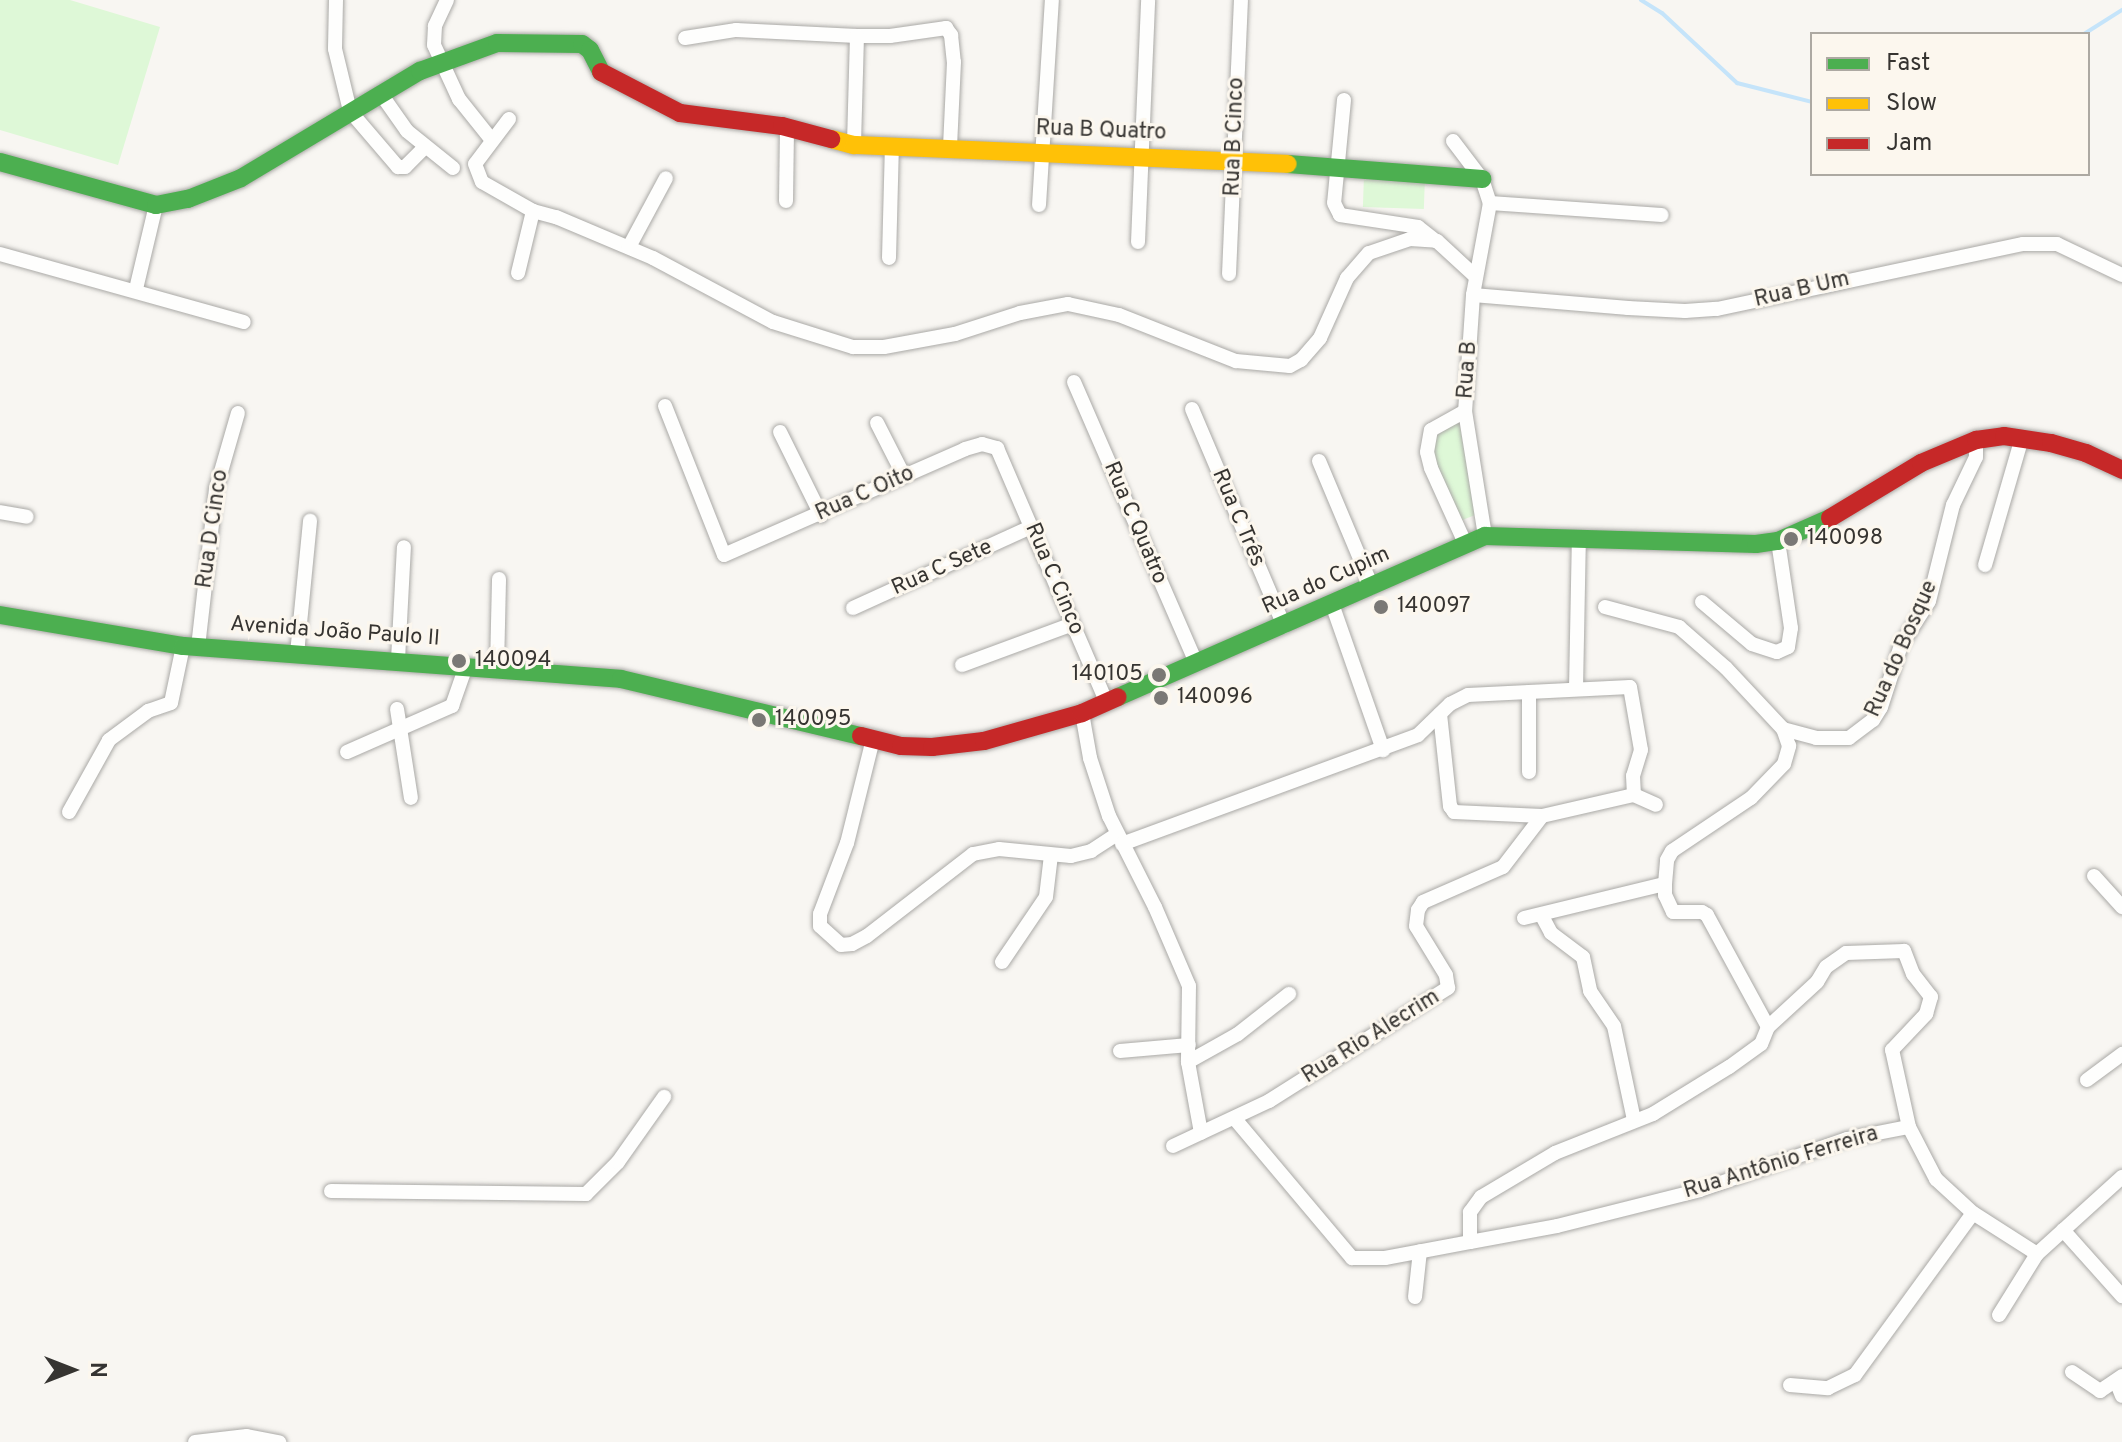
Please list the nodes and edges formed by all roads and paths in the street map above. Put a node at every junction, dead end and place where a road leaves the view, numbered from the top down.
1 (336, 0) edge
2 (447, 0) edge
3 (1052, 0) edge
4 (1148, 0) edge
5 (1241, 0) edge
6 (857, 36) junction
7 (685, 38) dead end
8 (442, 63) junction
9 (381, 94) junction
10 (1344, 100) dead end
11 (350, 111) junction
12 (509, 119) dead end
13 (787, 127) junction
14 (491, 139) junction
15 (1453, 141) dead end
16 (854, 145) junction
17 (892, 146) junction
18 (424, 148) junction
19 (950, 148) junction
20 (1041, 153) junction
21 (1141, 157) junction
22 (1234, 160) junction
23 (1338, 166) junction
24 (2, 168) edge
25 (453, 168) dead end
26 (666, 178) dead end
27 (1482, 179) junction
28 (786, 201) dead end
29 (1490, 203) junction
30 (156, 205) junction
31 (1039, 205) dead end
32 (533, 211) junction
33 (1662, 215) dead end
34 (1437, 241) junction
35 (1138, 242) dead end
36 (629, 247) junction
37 (0, 254) edge
38 (889, 258) dead end
39 (518, 273) dead end
40 (1229, 274) dead end
41 (2122, 275) edge
42 (1476, 277) junction
43 (136, 289) junction
44 (1473, 295) junction
45 (244, 322) dead end
46 (1074, 382) dead end
47 (665, 406) dead end
48 (1192, 409) dead end
49 (1465, 411) junction
50 (238, 413) dead end
51 (877, 423) dead end
52 (780, 432) dead end
53 (2022, 438) junction
54 (1976, 440) junction
55 (1003, 457) joint
56 (1319, 461) dead end
57 (2122, 470) edge
58 (904, 476) junction
59 (0, 512) edge
60 (821, 515) junction
61 (27, 517) dead end
62 (310, 521) dead end
63 (1031, 527) junction
64 (1485, 536) junction
65 (1579, 538) junction
66 (1781, 541) junction
67 (1465, 543) junction
68 (404, 547) dead end
69 (1985, 565) dead end
70 (499, 579) dead end
71 (1372, 587) junction
72 (1702, 602) dead end
73 (1332, 604) junction
74 (1605, 607) dead end
75 (853, 608) dead end
76 (0, 615) edge
77 (1073, 624) junction
78 (1284, 626) junction
79 (191, 647) junction
80 (297, 654) junction
81 (398, 660) junction
82 (1196, 663) junction
83 (962, 665) dead end
84 (466, 666) junction
85 (497, 668) junction
86 (1576, 689) junction
87 (1529, 692) junction
88 (1106, 701) junction
89 (397, 709) dead end
90 (1082, 713) junction
91 (1440, 714) junction
92 (400, 728) junction
93 (1783, 729) junction
94 (873, 739) junction
95 (901, 746) joint
96 (1383, 750) junction
97 (347, 752) dead end
98 (1529, 772) dead end
99 (1634, 795) junction
100 (411, 798) dead end
101 (1656, 805) dead end
102 (69, 812) dead end
103 (1542, 816) junction
104 (1119, 839) junction
105 (1051, 855) junction
106 (2094, 876) dead end
107 (1665, 884) junction
108 (2122, 907) edge
109 (1002, 962) dead end
110 (1289, 994) dead end
111 (1768, 1027) junction
112 (1189, 1045) junction
113 (1120, 1051) dead end
114 (2122, 1054) edge
115 (1188, 1062) junction
116 (2087, 1080) dead end
117 (664, 1097) dead end
118 (1235, 1119) junction
119 (1634, 1120) junction
120 (1909, 1127) junction
121 (1201, 1133) junction
122 (1173, 1146) dead end
123 (2121, 1180) edge
124 (331, 1191) dead end
125 (1973, 1213) junction
126 (2063, 1230) junction
127 (1470, 1242) junction
128 (1420, 1251) junction
129 (2037, 1254) junction
130 (2122, 1296) edge
131 (1415, 1297) dead end
132 (1999, 1315) dead end
133 (2072, 1372) dead end
134 (2119, 1379) edge
135 (1790, 1385) dead end
136 (2122, 1396) edge
137 (195, 1442) edge
138 (279, 1442) edge

1 - 11 street
2 - 8 street
3 - 20 street
4 - 21 street
5 - 22 street, Rua B Cinco
6 - 7 street
6 - 16 street
6 - 19 street
8 - 9 main road
8 - 13 main road, Rua B Quatro
8 - 14 street
9 - 11 main road
9 - 18 street
10 - 23 street
11 - 18 street
11 - 30 main road
12 - 14 street
13 - 16 main road, Rua B Quatro
13 - 28 street
14 - 32 street
15 - 27 street
16 - 17 main road, Rua B Quatro
17 - 19 main road, Rua B Quatro
17 - 38 street
18 - 25 street
19 - 20 main road, Rua B Quatro
20 - 21 main road, Rua B Quatro
20 - 31 street
21 - 22 main road, Rua B Quatro
21 - 35 street
22 - 23 main road, Rua B Quatro
22 - 40 street, Rua B Cinco
23 - 27 main road, Rua B Quatro
23 - 34 street
24 - 30 main road
26 - 36 street
27 - 29 street
29 - 33 street
29 - 42 street, Rua B
30 - 43 street
32 - 36 street
32 - 39 street
34 - 36 street
34 - 42 street
37 - 43 street
41 - 44 street, Rua B Um
42 - 44 street, Rua B
43 - 45 street
44 - 49 street, Rua B
46 - 82 street, Rua C Quatro
47 - 60 street, Rua C Oito
48 - 78 street, Rua C Três
49 - 64 street, Rua B
49 - 67 street
50 - 79 street, Rua D Cinco
51 - 58 street
52 - 60 street
53 - 54 main road
53 - 57 main road
53 - 69 street
54 - 66 main road
54 - 93 street, Rua do Bosque
55 - 58 street, Rua C Oito
55 - 63 street, Rua C Cinco
56 - 71 street
58 - 60 street, Rua C Oito
59 - 61 street
62 - 80 street
63 - 75 street, Rua C Sete
63 - 77 street, Rua C Cinco
64 - 65 main road, Rua do Cupim
64 - 67 main road, Rua do Cupim
65 - 66 main road, Rua do Cupim
65 - 86 street
66 - 72 street
67 - 71 main road, Rua do Cupim
68 - 81 street
70 - 85 street
71 - 73 main road, Rua do Cupim
73 - 78 main road, Rua do Cupim
73 - 96 street
74 - 93 street
76 - 79 main road, Avenida João Paulo II
77 - 83 street
77 - 88 street, Rua C Cinco
78 - 82 main road, Rua do Cupim
79 - 80 main road, Avenida João Paulo II
79 - 102 street, Rua D Cinco
80 - 81 main road, Avenida João Paulo II
81 - 84 main road, Avenida João Paulo II
82 - 88 main road, Rua do Cupim
84 - 85 main road, Avenida João Paulo II
84 - 92 street
85 - 94 main road, Avenida João Paulo II
86 - 87 street
86 - 99 street
87 - 91 street
87 - 98 street
88 - 90 main road, Rua do Cupim
89 - 92 street
90 - 95 main road, Rua do Cupim
90 - 104 street
91 - 96 street
91 - 103 street
92 - 97 street
92 - 100 street
93 - 107 street
94 - 95 main road, Avenida João Paulo II
94 - 105 street
96 - 104 street
99 - 101 street
99 - 103 street
103 - 118 street, Rua Rio Alecrim
104 - 105 street
104 - 112 street
105 - 109 street
106 - 108 street
107 - 111 street
107 - 119 street
110 - 115 street
111 - 119 street
111 - 120 street
112 - 113 street
112 - 115 street
114 - 116 street
115 - 121 street
117 - 124 street
118 - 121 street, Rua Rio Alecrim
118 - 128 street, Rua Antônio Ferreira
119 - 127 street
120 - 125 street, Rua Antônio Ferreira
120 - 127 street, Rua Antônio Ferreira
121 - 122 street, Rua Rio Alecrim
123 - 126 street
125 - 129 street, Rua Antônio Ferreira
125 - 135 street
126 - 129 street
126 - 130 street
127 - 128 street, Rua Antônio Ferreira
128 - 131 street
129 - 132 street
133 - 134 street
134 - 136 street
137 - 138 street

